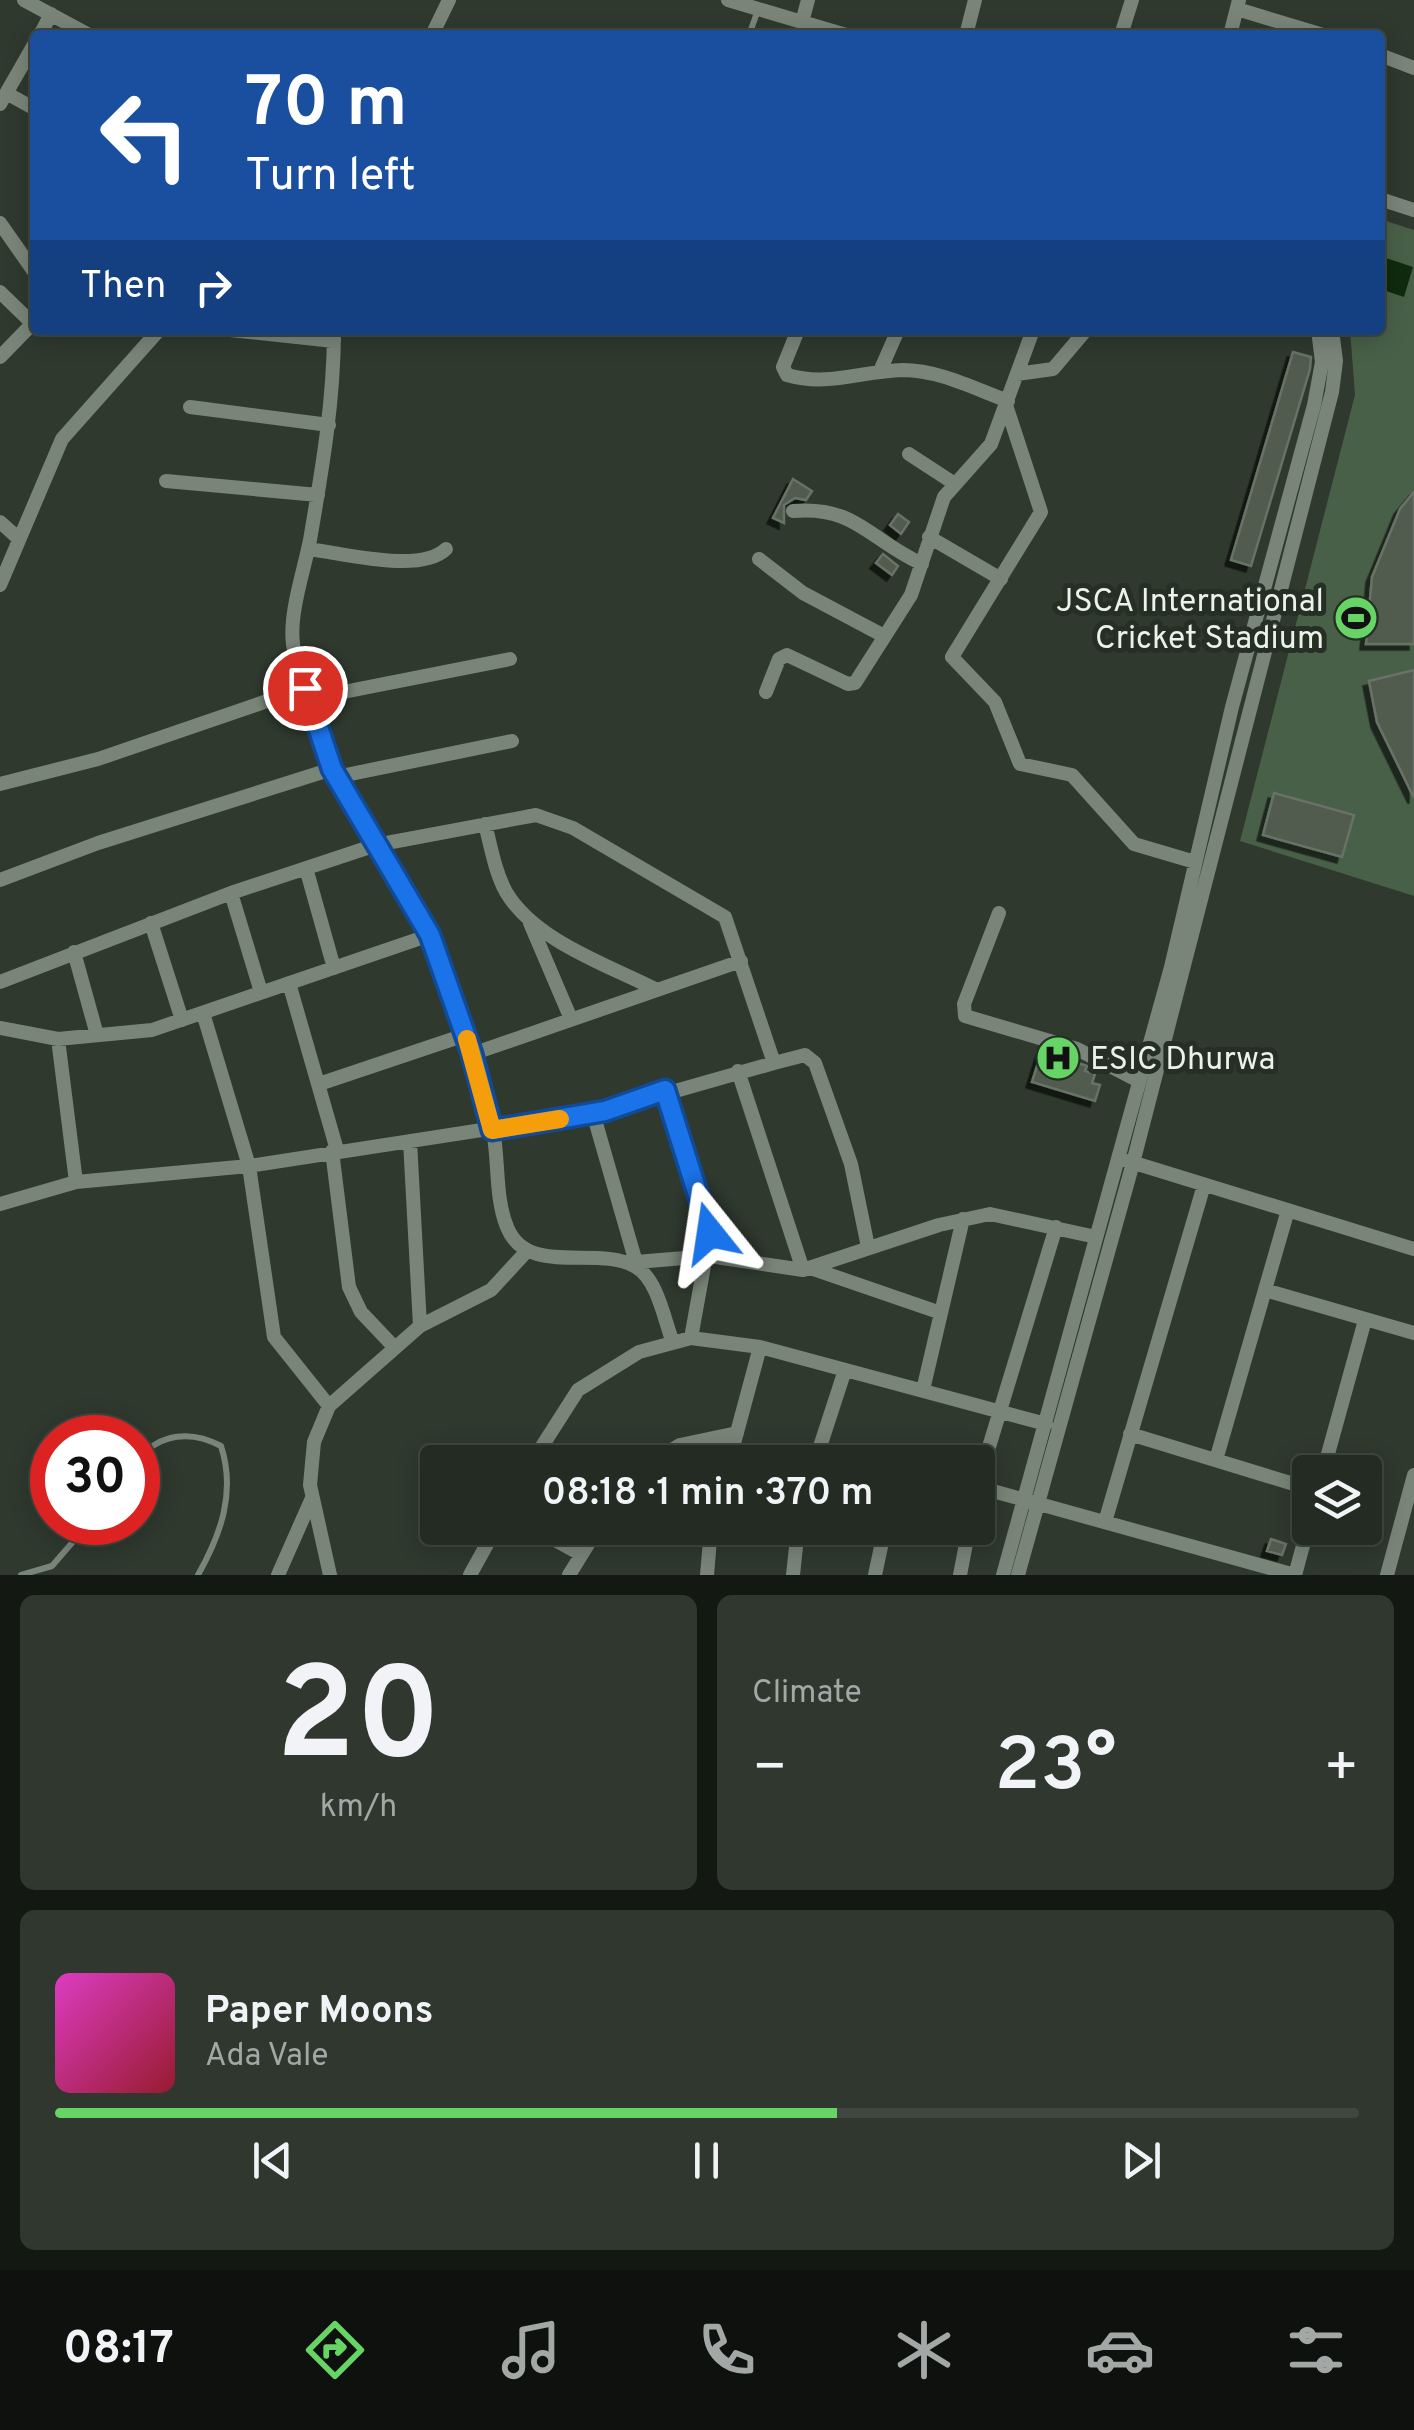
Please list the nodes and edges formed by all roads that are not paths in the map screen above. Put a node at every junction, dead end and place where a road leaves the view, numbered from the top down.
1 (24, 0) edge
2 (450, 0) edge
3 (728, 0) edge
4 (808, 0) edge
5 (975, 0) edge
6 (1132, 0) edge
7 (1238, 5) edge
8 (759, 9) junction
9 (51, 14) junction
10 (802, 22) junction
11 (43, 30) edge
12 (81, 30) edge
13 (435, 30) edge
14 (751, 30) edge
15 (829, 30) edge
16 (967, 30) edge
17 (1122, 30) edge
18 (1231, 30) edge
19 (1308, 30) edge
20 (30, 53) edge
21 (1385, 57) edge
22 (1414, 68) edge
23 (4, 99) edge
24 (30, 107) edge
25 (1385, 201) edge
26 (1414, 210) edge
27 (0, 223) edge
28 (30, 266) edge
29 (0, 292) edge
30 (30, 318) edge
31 (30, 326) edge
32 (154, 335) edge
33 (796, 335) edge
34 (896, 335) edge
35 (1031, 335) edge
36 (1082, 335) edge
37 (1319, 335) edge
38 (1333, 335) edge
39 (334, 336) edge
40 (0, 357) edge
41 (880, 372) junction
42 (1017, 374) junction
43 (1007, 403) junction
44 (190, 407) dead end
45 (328, 425) junction
46 (909, 454) dead end
47 (166, 481) dead end
48 (954, 484) junction
49 (318, 495) junction
50 (793, 512) dead end
51 (0, 522) edge
52 (929, 537) junction
53 (18, 538) junction
54 (308, 549) junction
55 (446, 549) dead end
56 (758, 559) dead end
57 (922, 564) junction
58 (1001, 579) junction
59 (0, 585) edge
60 (884, 636) junction
61 (510, 659) dead end
62 (766, 692) dead end
63 (307, 694) junction
64 (512, 741) dead end
65 (334, 773) junction
66 (0, 784) edge
67 (486, 824) junction
68 (376, 845) junction
69 (1196, 862) junction
70 (306, 868) junction
71 (0, 880) edge
72 (231, 893) junction
73 (999, 913) dead end
74 (528, 918) junction
75 (151, 923) junction
76 (430, 935) junction
77 (74, 952) junction
78 (741, 961) junction
79 (334, 968) junction
80 (0, 982) edge
81 (289, 983) junction
82 (657, 990) junction
83 (261, 992) junction
84 (203, 1012) junction
85 (182, 1020) junction
86 (571, 1020) junction
87 (0, 1028) edge
88 (465, 1035) junction
89 (97, 1036) junction
90 (58, 1039) junction
91 (472, 1054) junction
92 (774, 1062) junction
93 (738, 1071) junction
94 (1139, 1080) junction
95 (322, 1083) junction
96 (665, 1090) junction
97 (593, 1113) junction
98 (492, 1130) junction
99 (410, 1141) junction
100 (334, 1151) junction
101 (1125, 1160) junction
102 (249, 1166) junction
103 (76, 1182) junction
104 (1204, 1185) junction
105 (0, 1204) edge
106 (1288, 1210) junction
107 (962, 1219) junction
108 (1056, 1227) junction
109 (1096, 1237) junction
110 (868, 1248) junction
111 (1414, 1249) edge
112 (527, 1251) junction
113 (709, 1256) junction
114 (636, 1264) junction
115 (806, 1269) junction
116 (1265, 1290) junction
117 (941, 1313) junction
118 (1365, 1320) junction
119 (420, 1326) junction
120 (1414, 1333) edge
121 (692, 1338) junction
122 (672, 1340) junction
123 (760, 1346) junction
124 (395, 1348) junction
125 (845, 1370) junction
126 (923, 1390) junction
127 (329, 1406) junction
128 (998, 1411) junction
129 (1046, 1424) junction
130 (737, 1433) junction
131 (1130, 1434) junction
132 (160, 1444) edge
133 (543, 1445) edge
134 (680, 1445) edge
135 (734, 1445) edge
136 (820, 1445) edge
137 (989, 1445) edge
138 (1328, 1455) edge
139 (1216, 1460) junction
140 (1414, 1475) edge
141 (1292, 1483) edge
142 (995, 1490) edge
143 (312, 1498) junction
144 (1022, 1498) junction
145 (1039, 1503) junction
146 (1104, 1522) junction
147 (70, 1545) edge
148 (487, 1545) edge
149 (564, 1545) edge
150 (585, 1545) edge
151 (710, 1545) edge
152 (796, 1545) edge
153 (881, 1545) edge
154 (965, 1545) edge
155 (1303, 1545) edge
156 (579, 1553) junction
157 (21, 1575) edge
158 (198, 1575) edge
159 (278, 1575) edge
160 (330, 1575) edge
161 (470, 1575) edge
162 (568, 1575) edge
163 (707, 1575) edge
164 (793, 1575) edge
165 (875, 1575) edge
166 (960, 1575) edge
167 (1003, 1575) edge
168 (1018, 1575) edge
169 (1295, 1575) edge
170 (1387, 1575) edge

1 - 9 street
2 - 13 street
3 - 8 street
4 - 10 street
5 - 16 street
6 - 17 street
7 - 18 street
7 - 19 street
8 - 10 street
8 - 14 lane
9 - 11 street
9 - 12 street
10 - 15 street
20 - 23 street
21 - 22 street
23 - 24 street
25 - 26 street
27 - 28 street
29 - 30 street
31 - 40 street
32 - 53 street
33 - 41 street
34 - 41 street
35 - 42 street
36 - 42 street
37 - 69 street
38 - 101 street
39 - 45 street
41 - 43 street
42 - 43 street
43 - 48 street
43 - 58 street
44 - 45 street
45 - 49 street
46 - 48 street
47 - 49 street
48 - 52 street
49 - 54 street
50 - 57 street
51 - 53 street
52 - 57 street
52 - 58 street
53 - 59 street
54 - 55 street
54 - 63 street
56 - 60 street
57 - 60 street
58 - 69 street
60 - 62 street
61 - 63 street
63 - 65 street
63 - 66 street
64 - 65 street
65 - 68 street
65 - 71 street
67 - 68 street
67 - 74 street
67 - 78 street
68 - 70 street
68 - 76 street
69 - 94 street
70 - 72 street
70 - 79 street
72 - 75 street
72 - 83 street
73 - 94 street
74 - 82 street
74 - 86 street
75 - 77 street
75 - 85 street
76 - 79 street
76 - 88 street
77 - 80 street
77 - 89 street
78 - 82 street
78 - 92 street
79 - 81 street
81 - 83 street
81 - 95 street
82 - 86 street
83 - 84 street
84 - 85 street
84 - 102 street
85 - 89 street
86 - 91 street
87 - 90 street
88 - 91 street
88 - 95 street
89 - 90 street
90 - 103 street
91 - 98 street
92 - 93 street
92 - 110 street
93 - 96 street
93 - 115 street
94 - 101 street
95 - 100 street
96 - 97 street
96 - 113 street
97 - 98 street
97 - 114 street
98 - 99 street
98 - 112 street
99 - 100 street
99 - 119 street
100 - 102 street
100 - 124 street
101 - 104 street
101 - 109 street
101 - 145 street
102 - 103 street
102 - 127 street
103 - 105 street
104 - 106 street
104 - 131 street
106 - 111 street
106 - 116 street
107 - 108 street
107 - 110 street
107 - 117 street
108 - 109 street
108 - 128 street
109 - 129 street
110 - 115 street
112 - 114 street
112 - 119 street
113 - 114 street
113 - 115 street
113 - 121 street
114 - 122 street
115 - 117 street
116 - 118 street
116 - 139 street
117 - 126 street
118 - 120 street
118 - 138 street
119 - 124 street
121 - 122 street
121 - 123 street
122 - 133 street
123 - 125 street
123 - 130 street
124 - 127 street
125 - 126 street
125 - 136 street
126 - 128 street
127 - 143 street
128 - 129 street
128 - 137 street
129 - 144 street
130 - 134 street
130 - 135 street
131 - 139 street
131 - 146 street
132 - 158 lane
139 - 141 street
140 - 170 street
142 - 144 street
143 - 159 street
143 - 160 street
144 - 145 street
144 - 167 street
145 - 146 street
145 - 168 street
146 - 169 street
147 - 157 lane
148 - 161 street
149 - 156 street
150 - 156 street
151 - 163 street
152 - 164 street
153 - 165 street
154 - 166 street
155 - 169 street
156 - 162 street

